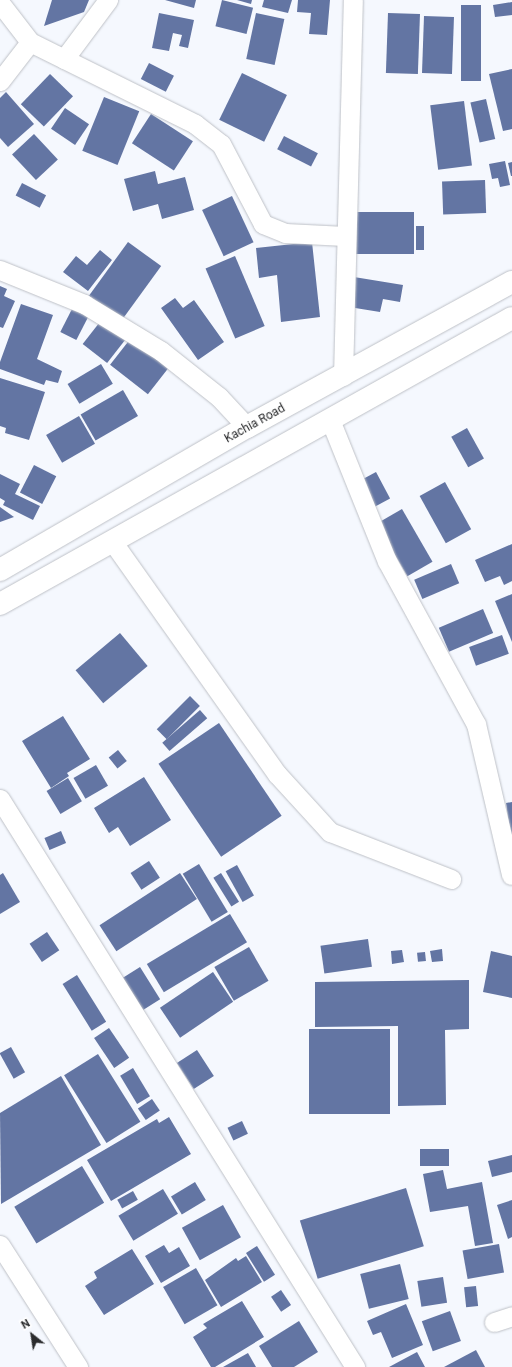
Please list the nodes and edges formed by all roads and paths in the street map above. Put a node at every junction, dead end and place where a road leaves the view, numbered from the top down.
1 (108, 0) edge
2 (353, 0) edge
3 (0, 3) edge
4 (30, 42) junction
5 (64, 59) junction
6 (0, 82) edge
7 (345, 236) junction
8 (0, 270) edge
9 (512, 282) edge
10 (512, 318) edge
11 (343, 376) junction
12 (331, 422) junction
13 (247, 427) junction
14 (112, 542) junction
15 (0, 570) edge
16 (0, 604) edge
17 (0, 799) edge
18 (510, 876) dead end
19 (451, 879) dead end
20 (0, 1245) edge
21 (512, 1316) edge
22 (494, 1322) dead end
23 (78, 1367) edge
24 (355, 1367) edge

1 - 5 street
2 - 7 street
3 - 4 street
4 - 5 street
4 - 6 street
5 - 7 street
7 - 11 street
8 - 13 street
9 - 11 highway, Kachia Road
10 - 12 highway
11 - 13 highway, Kachia Road
12 - 14 highway
12 - 18 street
13 - 15 highway, Kachia Road
14 - 16 highway
14 - 19 street
17 - 24 street
20 - 23 street
21 - 22 street

